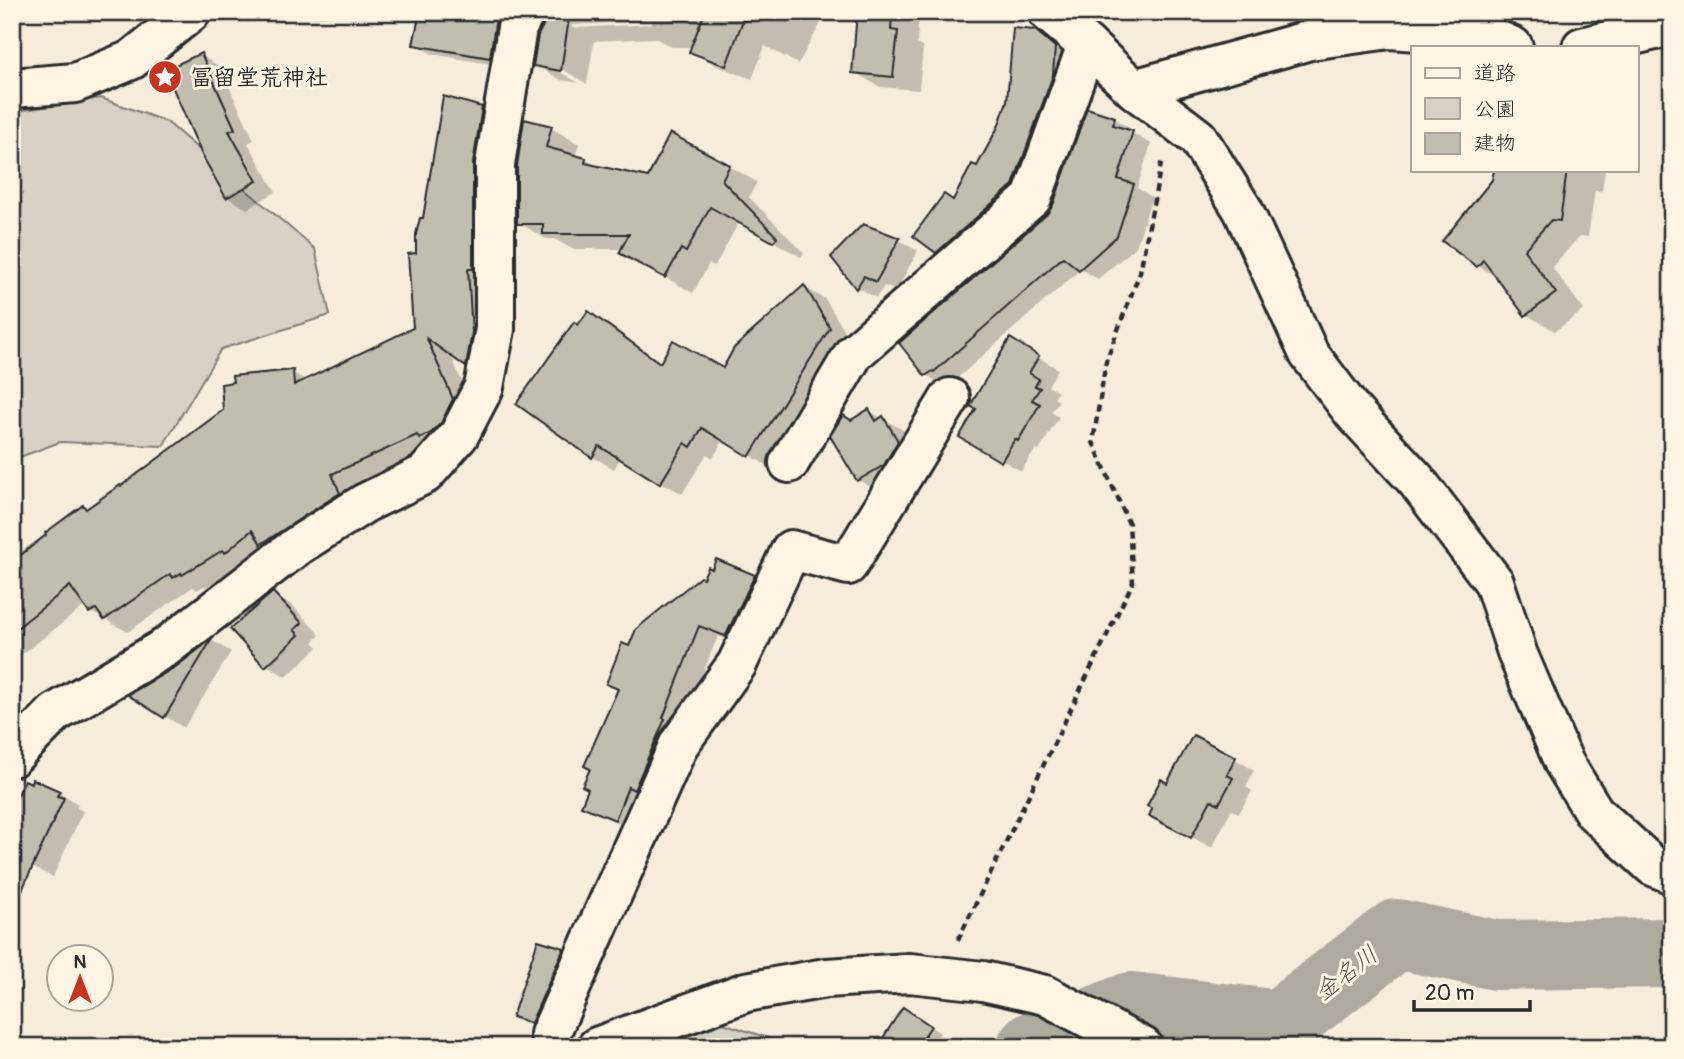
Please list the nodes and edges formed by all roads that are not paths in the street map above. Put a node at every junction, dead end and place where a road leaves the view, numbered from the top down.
1 (191, 12) edge
2 (525, 12) edge
3 (1048, 12) edge
4 (1672, 26) edge
5 (1087, 45) junction
6 (1511, 46) edge
7 (1586, 46) edge
8 (12, 88) edge
9 (1134, 89) junction
10 (950, 398) dead end
11 (789, 463) dead end
12 (12, 757) edge
13 (1672, 874) edge
14 (1136, 1043) edge
15 (552, 1047) edge
16 (597, 1047) edge

1 - 8 street
2 - 12 street
3 - 5 street
4 - 7 street
5 - 9 street
5 - 11 street
6 - 9 street
9 - 13 street
10 - 15 street
14 - 16 street

